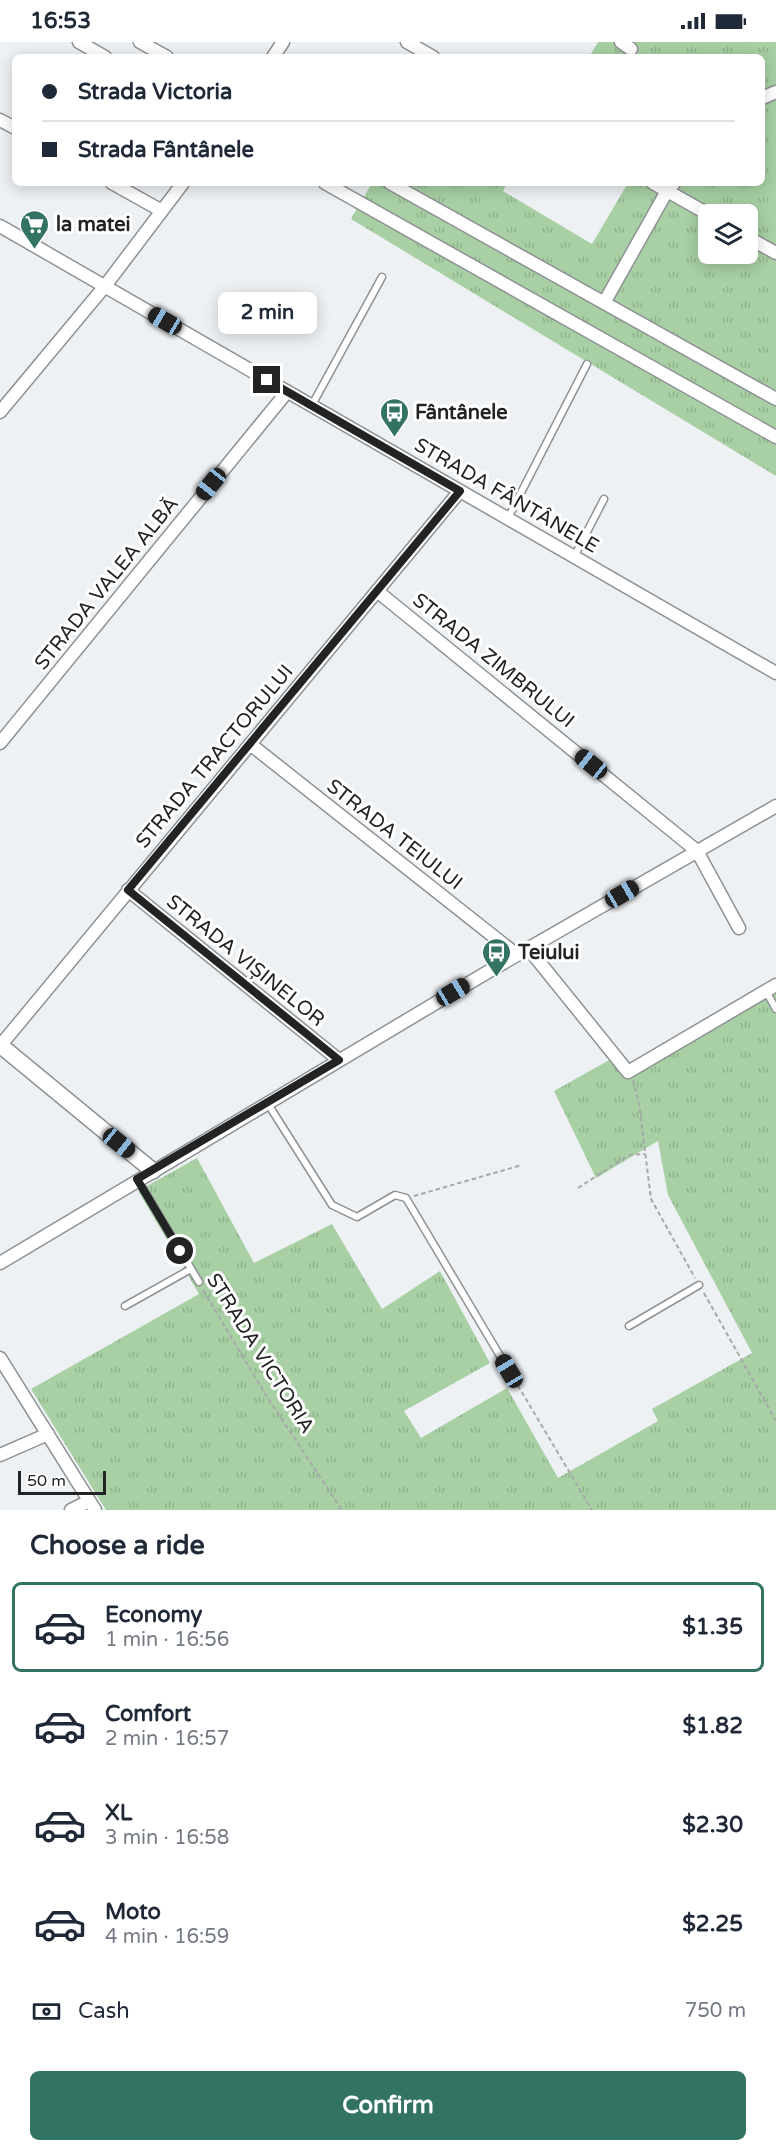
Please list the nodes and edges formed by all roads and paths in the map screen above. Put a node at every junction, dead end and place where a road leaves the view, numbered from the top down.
1 (79, 42) edge
2 (141, 42) edge
3 (407, 42) edge
4 (100, 54) edge
5 (162, 54) edge
6 (428, 54) edge
7 (117, 186) edge
8 (181, 186) edge
9 (331, 186) edge
10 (395, 186) edge
11 (671, 187) edge
12 (698, 207) edge
13 (162, 211) junction
14 (0, 226) edge
15 (758, 243) edge
16 (776, 253) edge
17 (382, 277) dead end
18 (105, 286) junction
19 (604, 303) junction
20 (587, 364) dead end
21 (287, 392) junction
22 (776, 399) edge
23 (312, 406) junction
24 (0, 412) edge
25 (776, 437) edge
26 (460, 491) junction
27 (604, 499) dead end
28 (507, 518) junction
29 (574, 557) junction
30 (377, 591) junction
31 (776, 673) edge
32 (0, 743) edge
33 (250, 744) junction
34 (776, 806) edge
35 (697, 851) junction
36 (128, 890) junction
37 (739, 928) dead end
38 (528, 948) junction
39 (517, 955) junction
40 (771, 988) edge
41 (776, 1009) edge
42 (0, 1046) edge
43 (339, 1060) junction
44 (628, 1072) junction
45 (267, 1103) junction
46 (645, 1154) junction
47 (522, 1165) dead end
48 (153, 1171) junction
49 (137, 1179) junction
50 (578, 1188) dead end
51 (406, 1198) junction
52 (0, 1263) edge
53 (191, 1269) junction
54 (199, 1282) joint
55 (699, 1285) junction
56 (125, 1306) dead end
57 (629, 1326) dead end
58 (0, 1358) edge
59 (509, 1371) joint
60 (6, 1379) edge
61 (776, 1421) edge
62 (48, 1434) junction
63 (0, 1455) edge
64 (92, 1505) edge
65 (71, 1510) edge
66 (342, 1510) edge
67 (592, 1510) edge

1 - 4 street
2 - 5 street
3 - 6 street
7 - 13 street
8 - 13 street
9 - 25 street
10 - 19 street
11 - 12 street
11 - 19 street
13 - 18 street
14 - 18 street, STRADA FÂNTÂNELE
15 - 16 street
17 - 23 lane
18 - 21 street, STRADA FÂNTÂNELE
18 - 24 street
19 - 22 street
20 - 28 lane
21 - 23 street, STRADA FÂNTÂNELE
21 - 32 street, STRADA VALEA ALBĂ
23 - 26 street, STRADA FÂNTÂNELE
26 - 28 street, STRADA FÂNTÂNELE
26 - 30 street, STRADA TRACTORULUI
27 - 29 lane
28 - 29 street, STRADA FÂNTÂNELE
29 - 31 street, STRADA FÂNTÂNELE
30 - 33 street, STRADA TRACTORULUI
30 - 35 street, STRADA ZIMBRULUI
33 - 36 street, STRADA TRACTORULUI
33 - 39 street, STRADA TEIULUI
34 - 35 street
35 - 37 street
35 - 38 street
36 - 42 street, STRADA TRACTORULUI
36 - 43 street, STRADA VIȘINELOR
38 - 39 street
38 - 44 street
39 - 43 street
40 - 41 lane
40 - 44 street
42 - 48 street
43 - 45 street
44 - 46 path
45 - 48 street
45 - 51 lane
46 - 50 path
46 - 55 path
47 - 51 path
48 - 49 street
49 - 52 street
49 - 53 lane, STRADA VICTORIA
51 - 59 lane
53 - 54 lane, STRADA VICTORIA
53 - 56 lane
54 - 66 path, STRADA VICTORIA
55 - 57 lane
55 - 61 path
58 - 60 street
59 - 67 path
60 - 62 street
62 - 63 street
62 - 64 street
64 - 65 street

